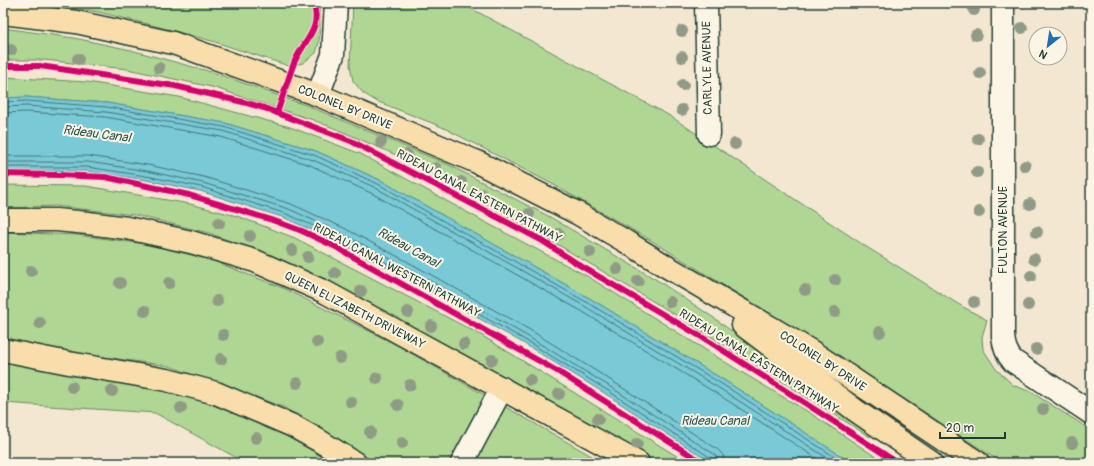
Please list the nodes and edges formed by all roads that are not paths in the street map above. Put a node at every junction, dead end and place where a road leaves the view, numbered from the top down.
1 (336, 3) edge
2 (706, 3) edge
3 (1003, 3) edge
4 (3, 13) edge
5 (318, 95) junction
6 (709, 134) dead end
7 (3, 220) edge
8 (664, 265) junction
9 (3, 350) edge
10 (502, 388) junction
11 (1091, 413) edge
12 (355, 463) edge
13 (462, 463) edge
14 (638, 463) edge
15 (932, 463) edge
16 (978, 463) edge

1 - 5 street
2 - 6 street, CARLYLE AVENUE
3 - 11 street, FULTON AVENUE
4 - 5 main road, COLONEL BY DRIVE
5 - 8 main road, COLONEL BY DRIVE
7 - 10 main road, QUEEN ELIZABETH DRIVEWAY
8 - 15 main road, COLONEL BY DRIVE
8 - 16 main road, COLONEL BY DRIVE
9 - 12 main road
10 - 13 street
10 - 14 main road, QUEEN ELIZABETH DRIVEWAY

